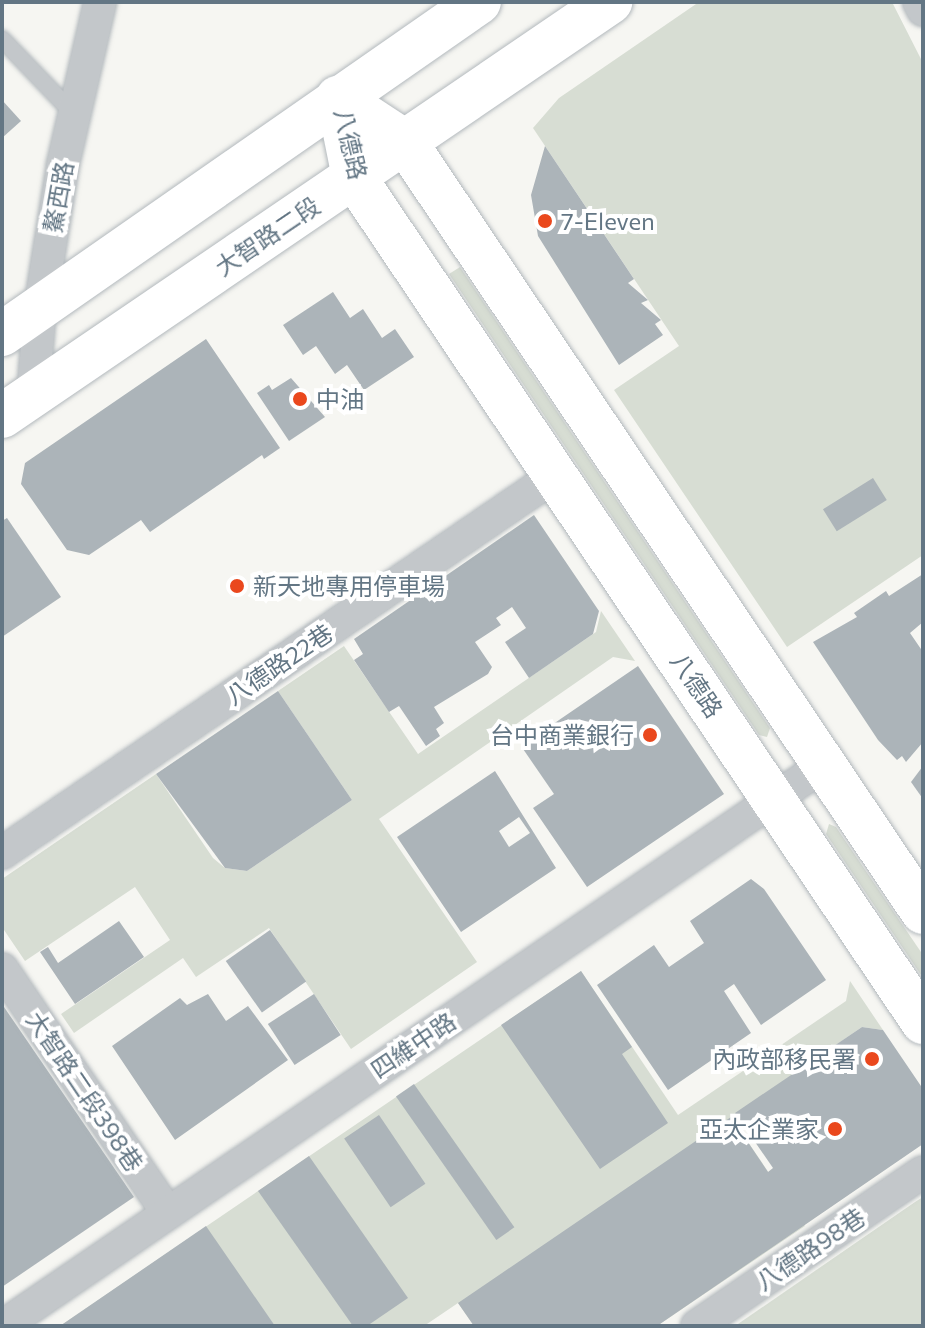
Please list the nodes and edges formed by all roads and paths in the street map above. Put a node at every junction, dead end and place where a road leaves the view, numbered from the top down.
1 (100, 2) edge
2 (479, 2) edge
3 (610, 2) edge
4 (919, 2) edge
5 (923, 10) edge
6 (2, 39) edge
7 (338, 98) junction
8 (73, 113) junction
9 (405, 142) junction
10 (354, 177) junction
11 (40, 308) junction
12 (2, 334) edge
13 (18, 405) edge
14 (556, 475) junction
15 (824, 765) junction
16 (773, 800) junction
17 (2, 853) edge
18 (923, 912) edge
19 (2, 969) edge
20 (923, 1022) edge
21 (923, 1172) edge
22 (168, 1213) junction
23 (3, 1326) edge
24 (697, 1326) edge

1 - 8 street, 鰲西路
2 - 7 street
3 - 9 street, 大智路二段
4 - 5 street
6 - 8 lane
7 - 9 street, 八德路
7 - 10 street, 八德路
7 - 11 street
8 - 11 street, 鰲西路
9 - 10 street, 大智路二段
9 - 15 street, 八德路
10 - 13 street, 大智路二段
10 - 14 street, 八德路
11 - 12 street
11 - 13 street, 鰲西路
14 - 16 street, 八德路
14 - 17 street, 八德路22巷
15 - 16 street, 四維中路
15 - 18 street, 八德路
16 - 20 street, 八德路
16 - 22 street, 四維中路
19 - 22 street, 大智路二段398巷
21 - 24 street, 八德路98巷
22 - 23 street, 四維中路

